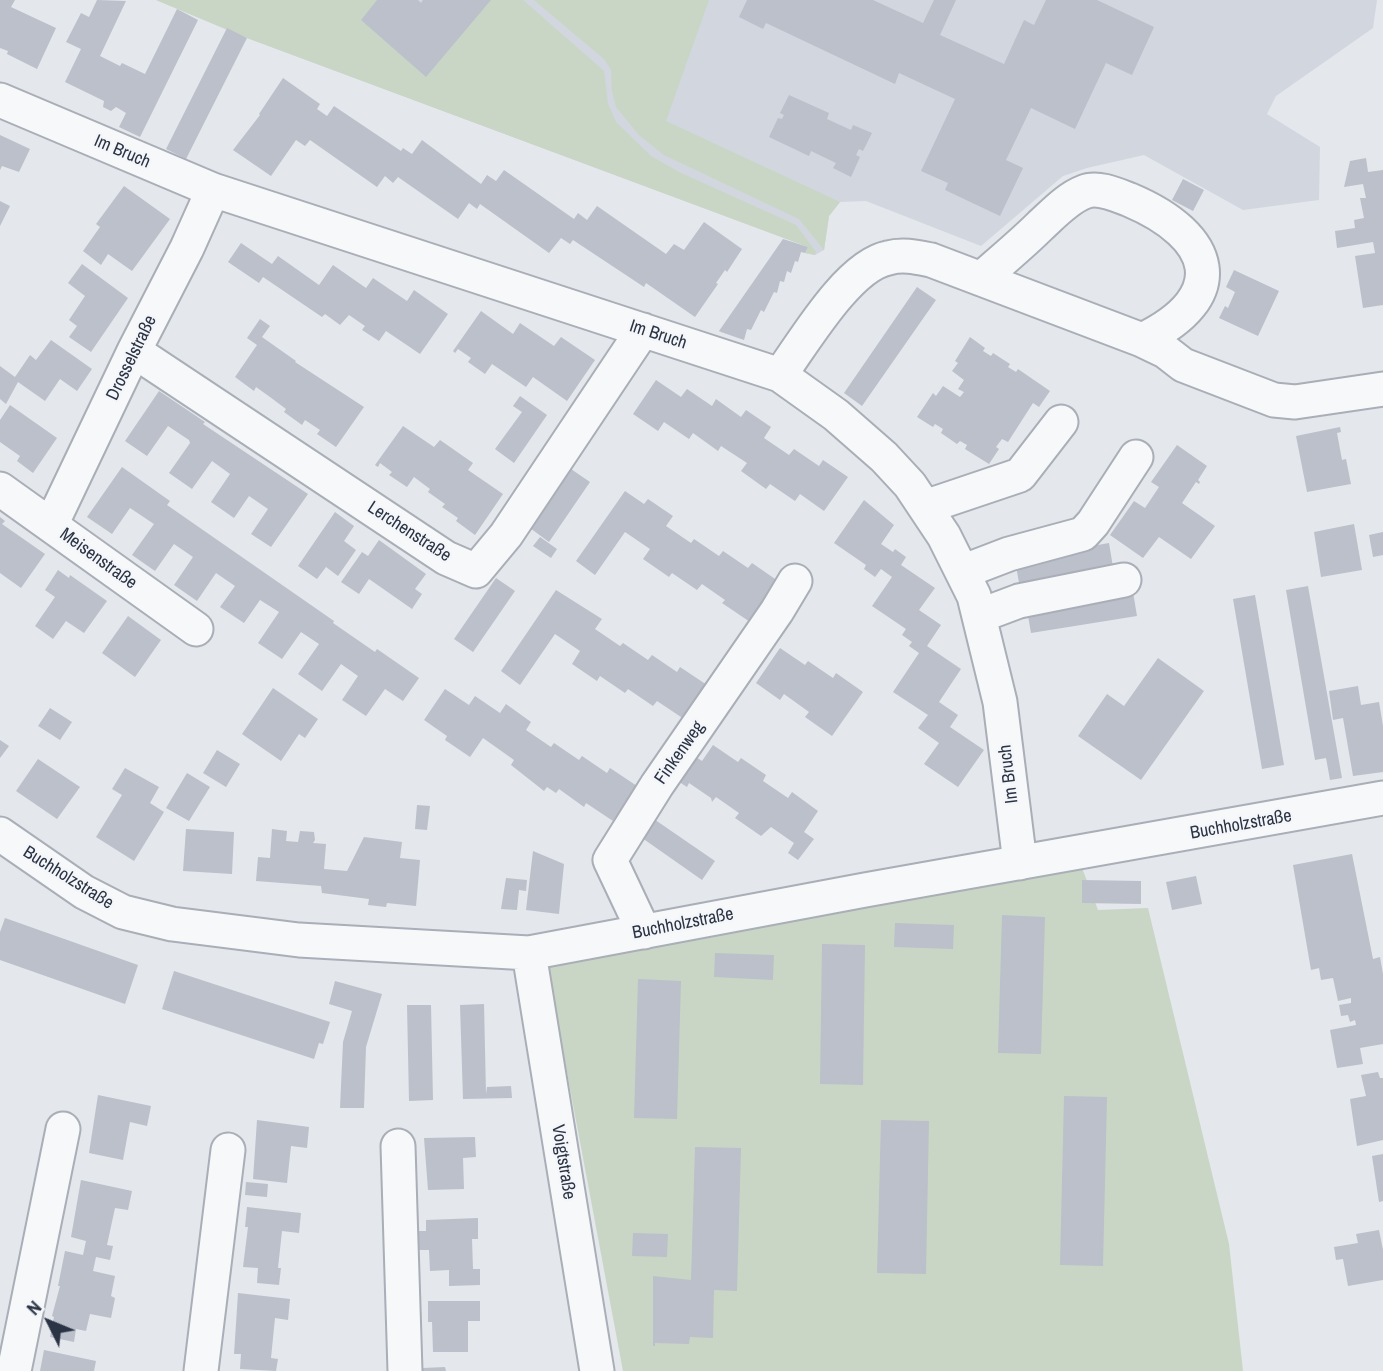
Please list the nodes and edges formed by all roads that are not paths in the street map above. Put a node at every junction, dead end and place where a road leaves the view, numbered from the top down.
1 (0, 100) edge
2 (213, 190) junction
3 (981, 279) junction
4 (643, 330) junction
5 (1142, 340) junction
6 (134, 351) junction
7 (780, 376) junction
8 (1382, 398) edge
9 (1061, 422) dead end
10 (1136, 457) dead end
11 (0, 489) edge
12 (925, 507) junction
13 (51, 525) junction
14 (962, 572) junction
15 (1124, 580) dead end
16 (795, 581) dead end
17 (979, 616) junction
18 (196, 629) dead end
19 (1383, 798) edge
20 (0, 834) edge
21 (1020, 863) junction
22 (644, 932) junction
23 (529, 953) junction
24 (63, 1129) dead end
25 (398, 1146) dead end
26 (228, 1150) dead end
27 (14, 1371) edge
28 (201, 1371) edge
29 (405, 1371) edge
30 (597, 1371) edge

1 - 2 street, Im Bruch
2 - 4 street, Im Bruch
2 - 6 street, Drosselstraße
3 - 5 street
3 - 5 street
3 - 7 street
4 - 6 street, Lerchenstraße
4 - 7 street, Im Bruch
5 - 8 street
6 - 13 street, Drosselstraße
7 - 12 street, Im Bruch
9 - 12 street
10 - 14 street
11 - 13 street, Meisenstraße
12 - 14 street, Im Bruch
13 - 18 street, Meisenstraße
14 - 17 street, Im Bruch
15 - 17 street
16 - 22 street, Finkenweg
17 - 21 street, Im Bruch
19 - 21 street, Buchholzstraße
20 - 23 street, Buchholzstraße
21 - 22 street, Buchholzstraße
22 - 23 street, Buchholzstraße
23 - 30 street, Voigtstraße
24 - 27 street
25 - 29 street
26 - 28 street

